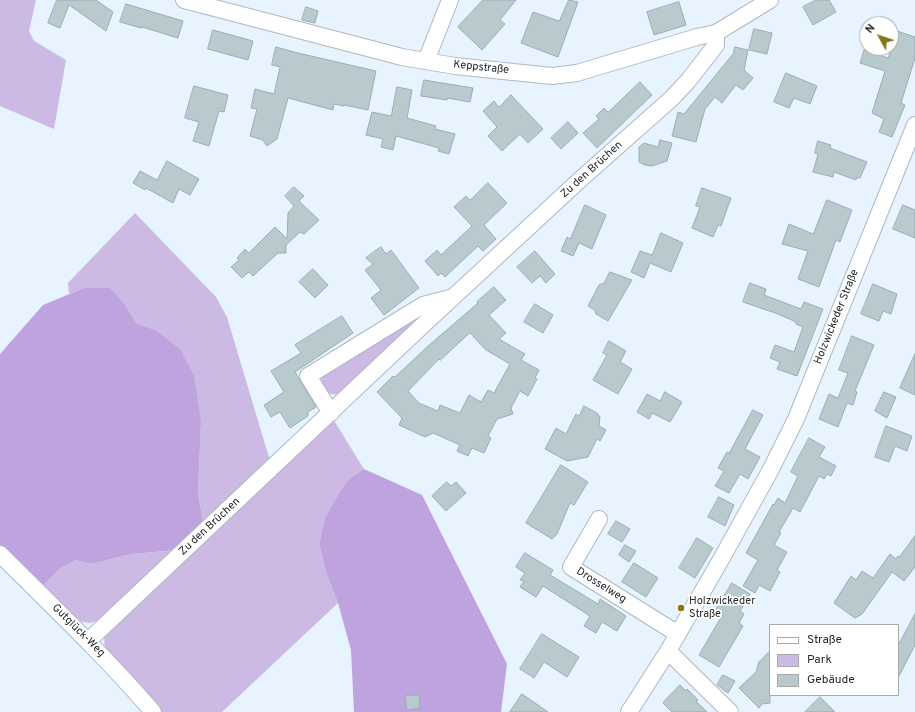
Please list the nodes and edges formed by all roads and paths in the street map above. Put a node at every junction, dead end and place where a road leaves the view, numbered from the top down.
1 (184, 0) edge
2 (450, 0) edge
3 (770, 0) edge
4 (716, 32) junction
5 (426, 60) junction
6 (915, 125) edge
7 (452, 298) junction
8 (331, 413) junction
9 (599, 519) dead end
10 (0, 554) edge
11 (678, 634) junction
12 (88, 641) junction
13 (668, 651) junction
14 (153, 712) edge
15 (629, 712) edge
16 (730, 712) edge

1 - 5 street, Keppstraße
2 - 5 street
3 - 4 street, Keppstraße
4 - 5 street, Keppstraße
4 - 7 street, Zu den Brüchen
6 - 11 street, Holzwickeder Straße
7 - 8 street, Zu den Brüchen
7 - 8 street, Zu den Brüchen
8 - 12 street, Zu den Brüchen
9 - 11 street, Drosselweg
10 - 12 street, Gutglück-Weg
11 - 13 street, Holzwickeder Straße
12 - 14 street, Gutglück-Weg
13 - 15 street, Holzwickeder Straße
13 - 16 street

